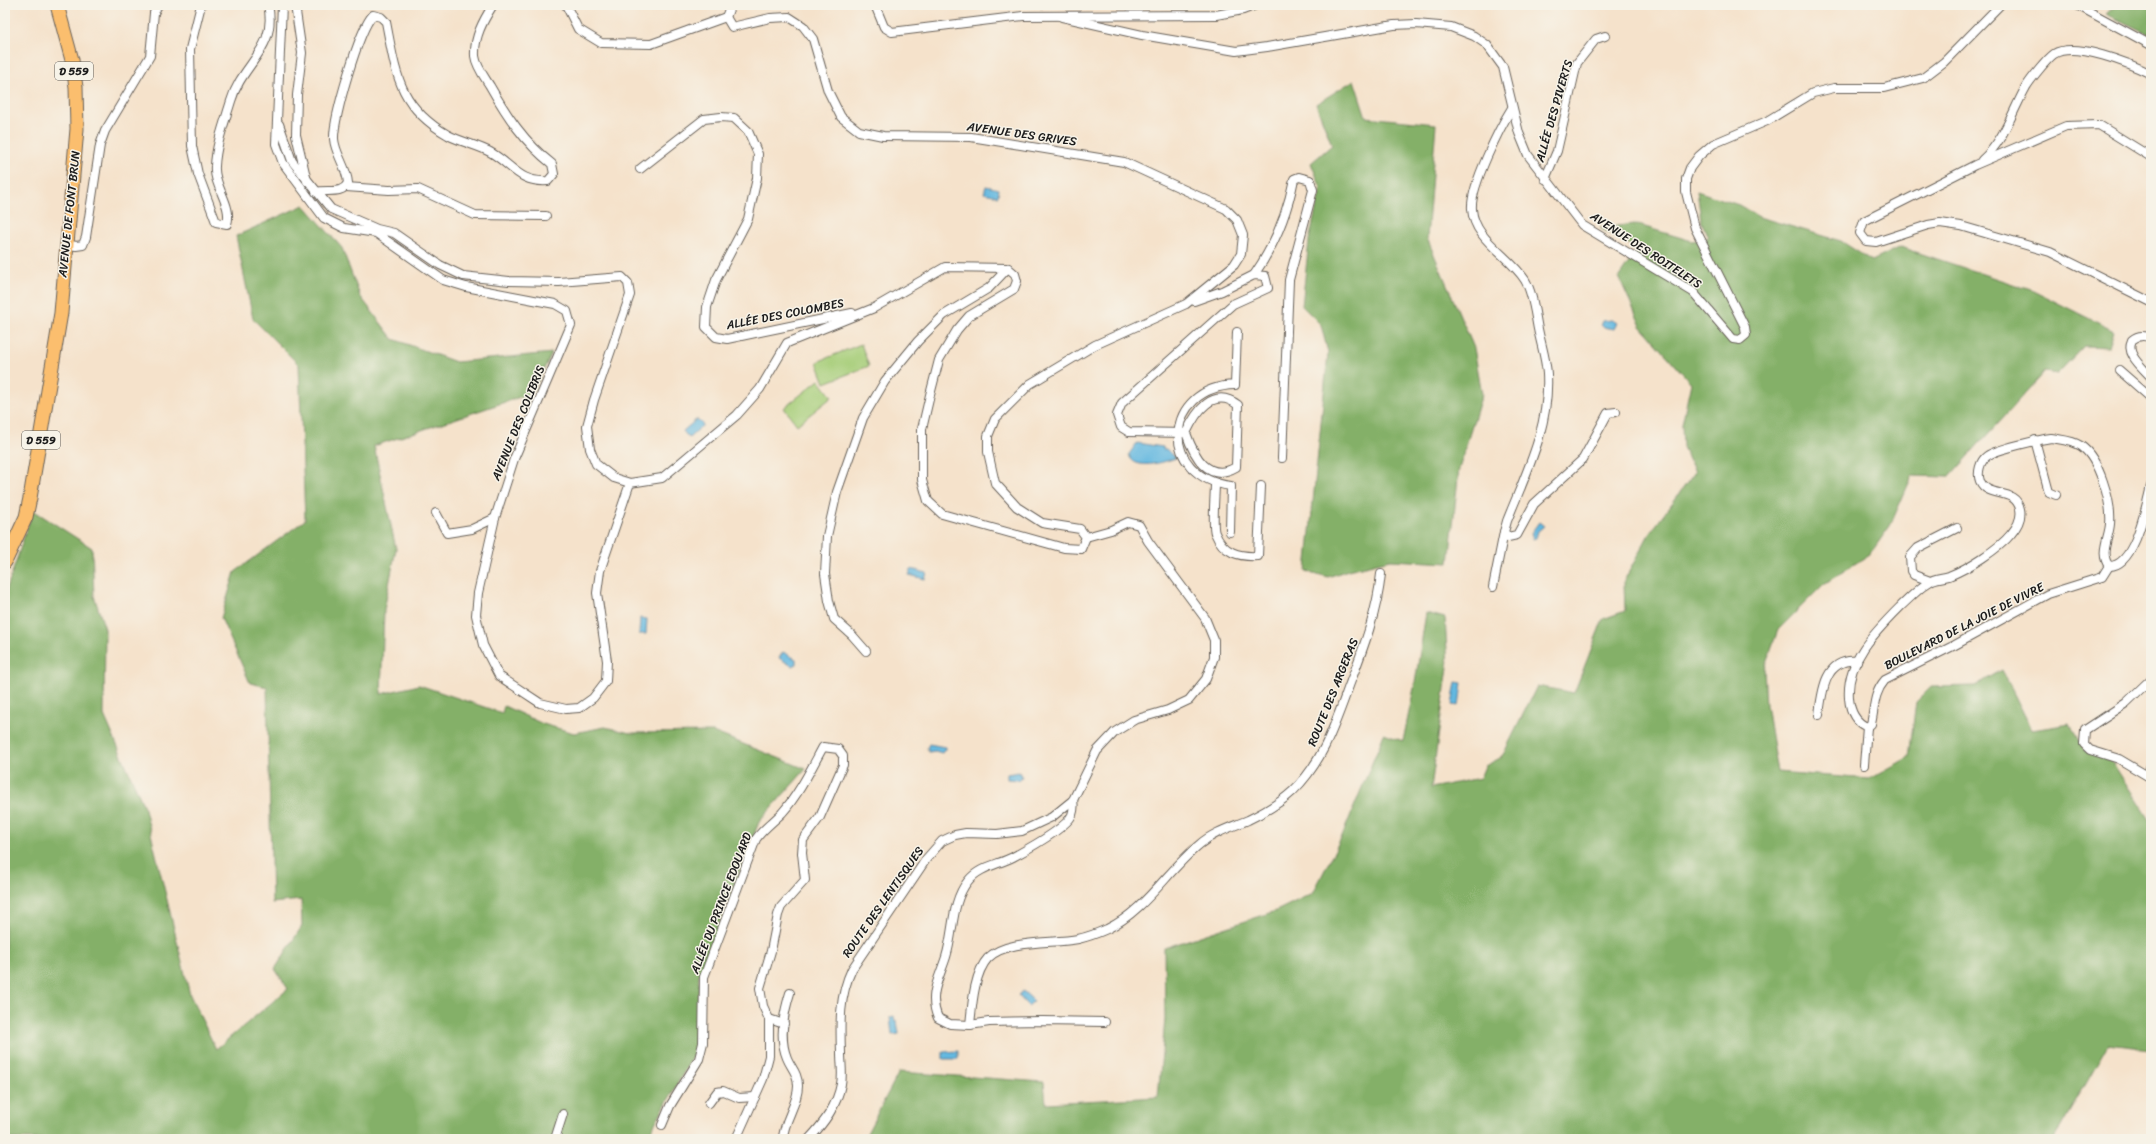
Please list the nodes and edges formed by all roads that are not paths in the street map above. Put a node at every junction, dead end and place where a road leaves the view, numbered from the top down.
1 (57, 5) edge
2 (158, 5) edge
3 (201, 5) edge
4 (268, 5) edge
5 (282, 5) edge
6 (295, 5) edge
7 (493, 5) edge
8 (566, 5) edge
9 (733, 5) edge
10 (874, 5) edge
11 (1256, 5) edge
12 (2000, 5) edge
13 (2077, 5) edge
14 (1062, 16) junction
15 (726, 17) junction
16 (1604, 36) dead end
17 (2151, 45) edge
18 (2151, 74) edge
19 (1512, 108) junction
20 (277, 119) junction
21 (2151, 157) edge
22 (1975, 165) junction
23 (640, 169) dead end
24 (1545, 179) junction
25 (307, 181) junction
26 (346, 187) junction
27 (316, 192) junction
28 (546, 216) dead end
29 (376, 231) junction
30 (69, 245) junction
31 (1008, 268) junction
32 (1254, 275) junction
33 (2151, 302) edge
34 (1186, 304) junction
35 (874, 308) junction
36 (1237, 332) dead end
37 (2151, 338) edge
38 (2119, 370) dead end
39 (2151, 377) edge
40 (2151, 398) edge
41 (1616, 412) dead end
42 (1182, 433) junction
43 (2035, 440) junction
44 (1282, 458) dead end
45 (630, 483) junction
46 (1216, 484) junction
47 (1261, 486) dead end
48 (2151, 486) edge
49 (2056, 494) dead end
50 (436, 513) dead end
51 (495, 518) junction
52 (1957, 528) dead end
53 (1230, 532) dead end
54 (1504, 532) junction
55 (1086, 538) junction
56 (5, 562) edge
57 (2109, 566) junction
58 (1381, 574) dead end
59 (1930, 581) junction
60 (1493, 587) dead end
61 (866, 651) dead end
62 (1857, 661) junction
63 (2151, 679) edge
64 (1819, 715) dead end
65 (1867, 727) junction
66 (1864, 765) dead end
67 (2151, 765) edge
68 (2149, 776) edge
69 (1073, 800) junction
70 (790, 994) dead end
71 (769, 1019) junction
72 (1106, 1022) dead end
73 (784, 1024) junction
74 (970, 1025) junction
75 (755, 1097) junction
76 (709, 1103) dead end
77 (563, 1114) dead end
78 (662, 1125) dead end
79 (737, 1136) dead end
80 (554, 1139) edge
81 (783, 1139) edge
82 (809, 1139) edge

1 - 30 main road, AVENUE DE FONT BRUN / D 559
2 - 30 street
3 - 4 street
5 - 20 street, AVENUE DES COLIBRIS
6 - 25 street
7 - 26 street
8 - 15 street
9 - 15 street
10 - 14 street
11 - 14 street
12 - 24 street, AVENUE DES ROITELETS
13 - 17 street
14 - 19 street, AVENUE DES ROITELETS
15 - 34 street, AVENUE DES GRIVES
16 - 24 street, ALLÉE DES PIVERTS
18 - 22 street
19 - 24 street, AVENUE DES ROITELETS
19 - 54 street
20 - 25 street
20 - 29 street, AVENUE DES COLIBRIS
21 - 22 street
22 - 33 street
23 - 35 street, ALLÉE DES COLOMBES
25 - 27 street
26 - 27 street
26 - 28 street
27 - 29 street
29 - 45 street
29 - 51 street, AVENUE DES COLIBRIS
30 - 56 main road, AVENUE DE FONT BRUN / D 559
31 - 35 street
31 - 55 street
31 - 61 street
32 - 34 street
32 - 42 street
32 - 44 street
34 - 55 street
35 - 45 street
36 - 42 street
37 - 39 street
38 - 40 street
41 - 54 street
42 - 42 street
42 - 46 street
43 - 49 street
43 - 57 street
43 - 59 street
45 - 51 street, AVENUE DES COLIBRIS
46 - 47 street
46 - 53 street
48 - 57 street, BOULEVARD DE LA JOIE DE VIVRE
50 - 51 street
52 - 59 street
54 - 60 street
55 - 69 street, ROUTE DES LENTISQUES
57 - 65 street, BOULEVARD DE LA JOIE DE VIVRE
58 - 74 street, ROUTE DES ARGERAS
59 - 62 street
62 - 64 street
62 - 65 street
63 - 68 street
65 - 66 street, BOULEVARD DE LA JOIE DE VIVRE
67 - 68 street
69 - 74 street
69 - 82 street, ROUTE DES LENTISQUES
70 - 73 street
71 - 73 street
71 - 75 street
71 - 78 street, ALLÉE DU PRINCE EDOUARD
72 - 74 street
73 - 81 street
75 - 76 street
75 - 79 street
77 - 80 street

